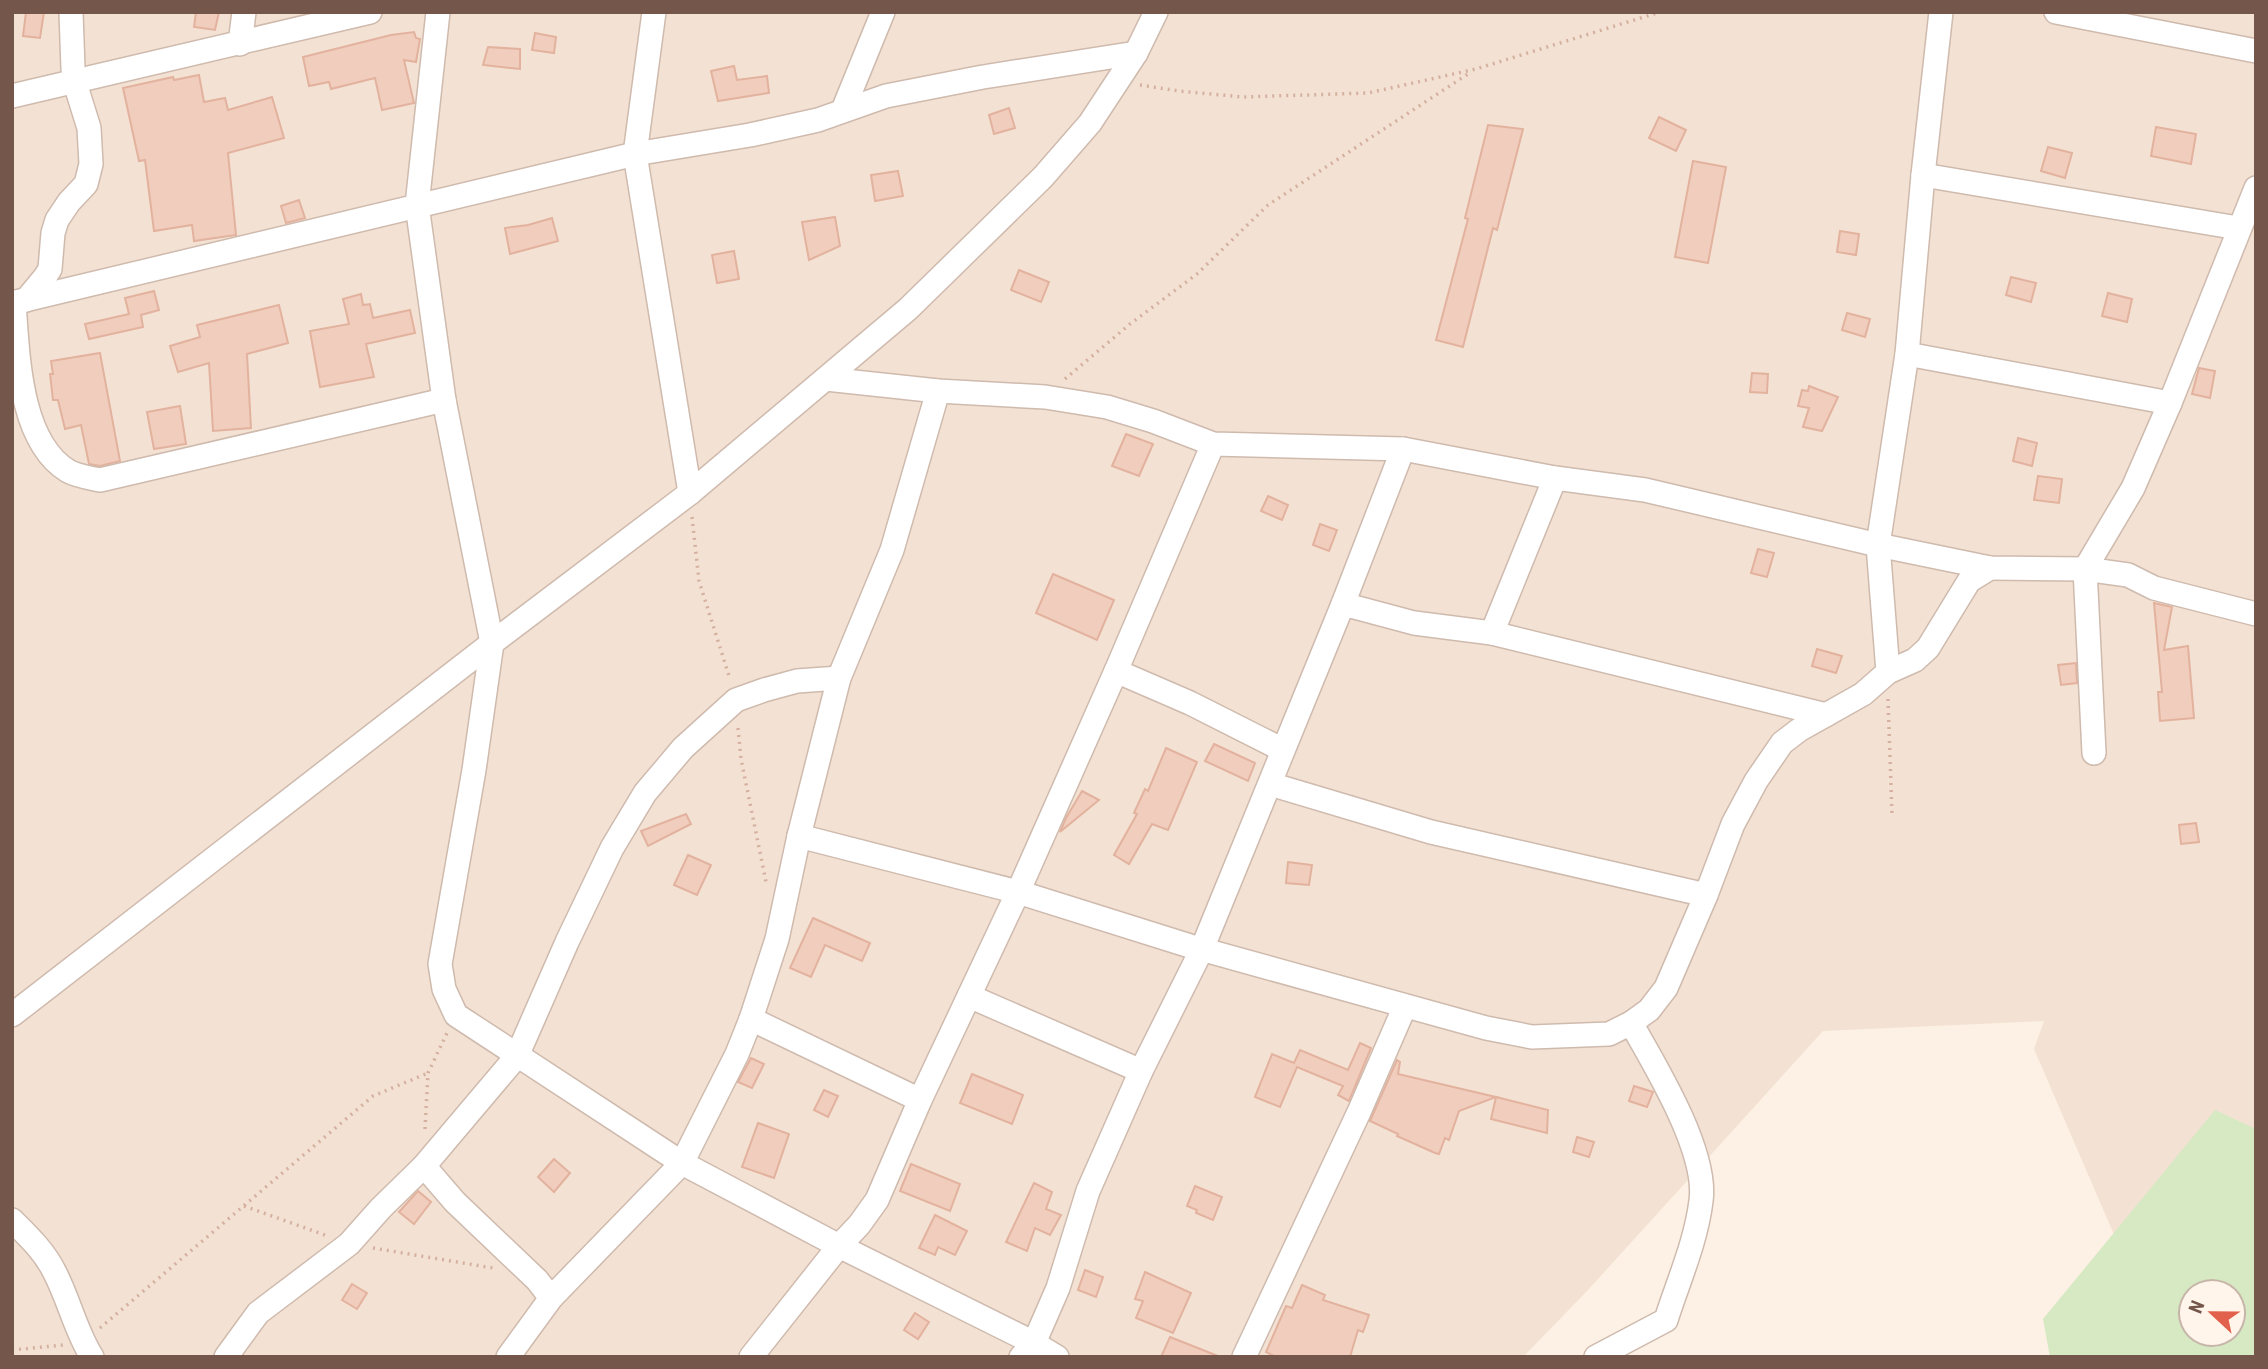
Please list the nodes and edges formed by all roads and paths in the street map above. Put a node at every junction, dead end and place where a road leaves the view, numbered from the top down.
1 (71, 12) edge
2 (244, 12) edge
3 (370, 12) edge
4 (438, 12) edge
5 (653, 12) edge
6 (883, 12) edge
7 (1156, 12) edge
8 (1660, 12) edge
9 (1941, 12) edge
10 (2056, 12) edge
11 (240, 44) junction
12 (2256, 51) edge
13 (1136, 53) junction
14 (1476, 69) junction
15 (1117, 82) junction
16 (75, 83) junction
17 (12, 96) edge
18 (843, 110) junction
19 (635, 155) junction
20 (1923, 175) junction
21 (2256, 188) edge
22 (416, 205) junction
23 (2238, 228) junction
24 (17, 302) edge
25 (1907, 354) junction
26 (826, 379) junction
27 (938, 391) junction
28 (1045, 397) junction
29 (444, 400) junction
30 (2170, 403) junction
31 (1213, 443) junction
32 (1403, 449) junction
33 (1555, 478) junction
34 (690, 493) junction
35 (1878, 545) junction
36 (1990, 568) junction
37 (2085, 569) junction
38 (1343, 604) junction
39 (2256, 614) edge
40 (1492, 633) junction
41 (492, 643) junction
42 (1116, 671) junction
43 (1888, 672) junction
44 (839, 678) junction
45 (1826, 715) junction
46 (1283, 750) junction
47 (2094, 753) dead end
48 (1269, 784) junction
49 (1892, 814) dead end
50 (799, 836) junction
51 (1018, 892) junction
52 (1706, 895) junction
53 (1202, 949) junction
54 (970, 996) junction
55 (1405, 1006) junction
56 (12, 1015) edge
57 (456, 1015) junction
58 (751, 1019) junction
59 (1631, 1023) junction
60 (517, 1056) junction
61 (1140, 1071) junction
62 (428, 1073) junction
63 (920, 1100) junction
64 (682, 1163) junction
65 (424, 1166) junction
66 (244, 1206) junction
67 (12, 1220) edge
68 (349, 1244) junction
69 (839, 1246) junction
70 (498, 1268) dead end
71 (551, 1298) junction
72 (12, 1350) edge
73 (88, 1350) edge
74 (1028, 1350) edge
75 (226, 1357) edge
76 (508, 1357) edge
77 (751, 1357) edge
78 (1057, 1357) edge
79 (1244, 1357) edge
80 (1596, 1357) edge

1 - 16 street
2 - 11 street
3 - 11 street
4 - 22 street
5 - 19 street
6 - 18 street
7 - 13 street
8 - 14 path
9 - 20 street
10 - 12 street
11 - 16 street
13 - 15 street
13 - 18 street
14 - 15 path
14 - 28 path
15 - 26 street
16 - 17 street
16 - 24 street
18 - 19 street
19 - 22 street
19 - 34 street
20 - 23 street
20 - 25 street
21 - 23 street
22 - 24 street
22 - 29 street
23 - 30 street
24 - 29 street
25 - 30 street
25 - 35 street
26 - 27 street
26 - 34 street
27 - 28 street
27 - 44 street
28 - 31 street
29 - 41 street
30 - 37 street
31 - 32 street
31 - 42 street
32 - 33 street
32 - 38 street
33 - 35 street
33 - 40 street
34 - 41 street
35 - 36 street
35 - 43 street
36 - 37 street
36 - 43 street
37 - 39 street
37 - 47 street
38 - 40 street
38 - 46 street
40 - 45 street
41 - 56 street
41 - 57 street
42 - 46 street
42 - 51 street
43 - 45 street
43 - 49 path
44 - 50 street
44 - 60 street
45 - 52 street
46 - 48 street
48 - 52 street
48 - 53 street
50 - 51 street
50 - 58 street
51 - 53 street
51 - 54 street
52 - 59 street
53 - 55 street
53 - 61 street
54 - 61 street
54 - 63 street
55 - 59 street
55 - 79 street
57 - 60 street
57 - 62 path
58 - 63 street
58 - 64 street
59 - 80 street
60 - 64 street
60 - 65 street
61 - 74 street
62 - 65 path
62 - 66 path
63 - 69 street
64 - 69 street
64 - 71 street
65 - 68 street
65 - 71 street
66 - 68 path
66 - 73 path
67 - 73 street
68 - 70 path
68 - 75 street
69 - 74 street
69 - 77 street
71 - 76 street
72 - 73 path
74 - 78 street

